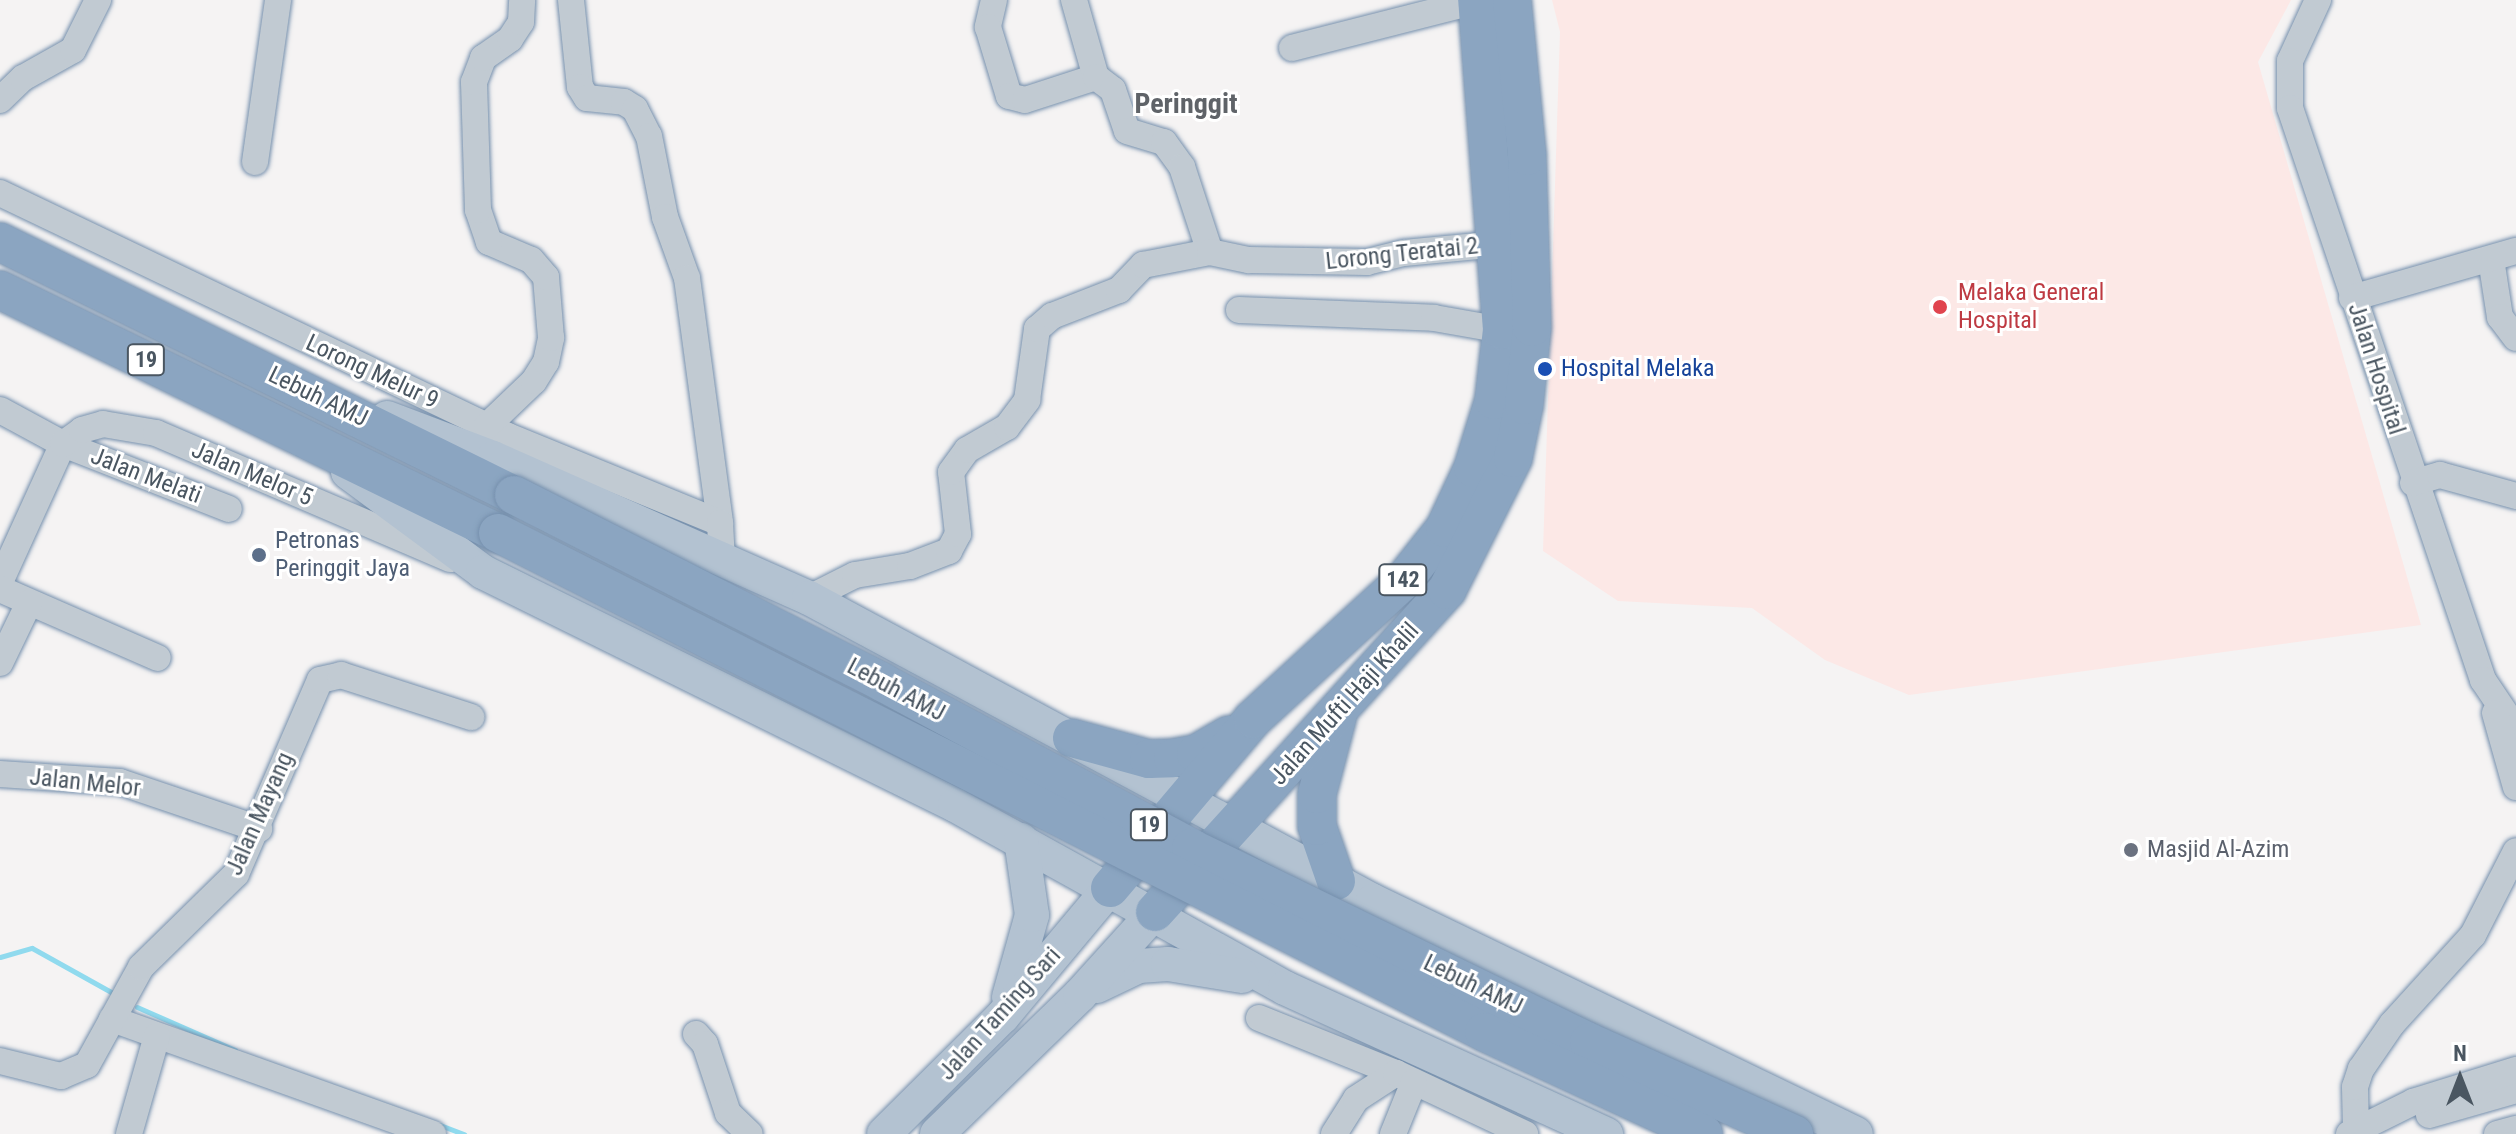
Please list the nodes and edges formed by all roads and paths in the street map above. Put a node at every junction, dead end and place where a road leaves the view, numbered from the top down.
1 (98, 0) edge
2 (278, 0) edge
3 (522, 0) edge
4 (571, 0) edge
5 (994, 0) edge
6 (1074, 0) edge
7 (1477, 0) edge
8 (1512, 0) edge
9 (2318, 0) edge
10 (1292, 48) dead end
11 (1096, 77) junction
12 (0, 100) edge
13 (255, 162) dead end
14 (0, 193) edge
15 (0, 242) edge
16 (1499, 244) junction
17 (1210, 252) junction
18 (2503, 255) edge
19 (0, 290) edge
20 (200, 291) junction
21 (2352, 298) junction
22 (1239, 310) dead end
23 (181, 330) junction
24 (1502, 330) junction
25 (2516, 338) edge
26 (331, 404) junction
27 (0, 410) edge
28 (291, 430) junction
29 (496, 440) junction
30 (63, 444) junction
31 (2413, 483) junction
32 (2516, 489) edge
33 (2516, 496) edge
34 (229, 509) dead end
35 (720, 523) junction
36 (722, 557) junction
37 (483, 572) junction
38 (0, 582) edge
39 (0, 589) edge
40 (809, 598) junction
41 (29, 603) junction
42 (158, 658) dead end
43 (0, 663) edge
44 (2483, 680) junction
45 (964, 681) junction
46 (1338, 715) junction
47 (471, 717) dead end
48 (1253, 719) junction
49 (2516, 729) edge
50 (1072, 738) junction
51 (0, 774) edge
52 (2516, 787) edge
53 (1183, 797) junction
54 (955, 805) junction
55 (1235, 825) junction
56 (259, 829) junction
57 (1021, 840) junction
58 (2516, 851) edge
59 (1336, 881) junction
60 (1110, 888) junction
61 (1373, 901) junction
62 (1155, 912) junction
63 (1285, 988) junction
64 (1080, 995) junction
65 (1321, 1004) junction
66 (1002, 1017) junction
67 (1259, 1018) dead end
68 (112, 1019) junction
69 (696, 1034) dead end
70 (157, 1036) junction
71 (0, 1061) edge
72 (2516, 1070) edge
73 (1405, 1078) junction
74 (2516, 1090) edge
75 (2516, 1129) edge
76 (1510, 1131) edge
77 (2353, 1132) edge
78 (129, 1134) edge
79 (433, 1134) edge
80 (750, 1134) edge
81 (884, 1134) edge
82 (937, 1134) edge
83 (1334, 1134) edge
84 (1393, 1134) edge
85 (1606, 1134) edge
86 (1704, 1134) edge
87 (1794, 1134) edge
88 (1856, 1134) edge
89 (2497, 1134) edge

1 - 12 street
2 - 13 street
3 - 29 street
4 - 35 street
5 - 11 street
6 - 11 street
7 - 10 street
7 - 16 highway, Jalan Mufti Haji Khalil / 142
8 - 46 highway, Jalan Mufti Haji Khalil / 142
9 - 21 street, Jalan Hospital
11 - 17 street
14 - 20 street, Lorong Melur 9
15 - 23 highway, Lebuh AMJ / 19
16 - 17 street, Lorong Teratai 2
16 - 24 highway, Jalan Mufti Haji Khalil / 142
17 - 40 street, Lorong Teratai 2
18 - 21 street
18 - 25 street
19 - 28 highway, Lebuh AMJ / 19
20 - 23 street
20 - 29 street, Lorong Melur 9
21 - 31 street, Jalan Hospital
22 - 24 street
23 - 26 highway, Lebuh AMJ / 19
24 - 48 highway, Jalan Mufti Haji Khalil / 142
26 - 29 main road
26 - 87 highway, Lebuh AMJ / 19, bridge
27 - 30 street, Jalan Melati
28 - 37 main road
28 - 86 highway, Lebuh AMJ / 19, bridge
29 - 35 street, Lorong Melur 9
29 - 36 main road
30 - 34 street, Jalan Melati
30 - 37 street, Jalan Melor 5
30 - 38 street
31 - 33 street
31 - 44 street, Jalan Hospital
32 - 33 street
35 - 36 street
36 - 40 main road
37 - 54 main road
39 - 41 street
40 - 45 main road
41 - 42 street
41 - 43 street
44 - 49 street, Jalan Hospital
44 - 52 street
45 - 50 main road
45 - 54 main road
46 - 55 highway, Jalan Mufti Haji Khalil / 142
46 - 59 highway
47 - 56 street, Jalan Mayang
48 - 50 highway
48 - 53 highway, Jalan Mufti Haji Khalil / 142
50 - 53 main road
51 - 56 street, Jalan Melor
53 - 55 main road
53 - 60 highway, Jalan Mufti Haji Khalil / 142
54 - 57 main road
55 - 59 main road
55 - 62 highway, Jalan Mufti Haji Khalil / 142
56 - 68 street, Jalan Mayang
57 - 60 main road
57 - 66 main road
58 - 77 street
59 - 61 main road
60 - 62 main road
60 - 66 main road, Jalan Taming Sari
61 - 65 main road
61 - 88 main road
62 - 63 main road
62 - 64 main road, Jalan Taming Sari
63 - 64 main road
63 - 65 main road
64 - 82 main road, Jalan Taming Sari
65 - 85 main road
66 - 81 main road, Jalan Taming Sari
67 - 73 street
68 - 70 street
68 - 71 street, Jalan Mayang
69 - 80 street
70 - 78 street
70 - 79 street
72 - 77 street
73 - 76 street
73 - 83 street
73 - 84 street
74 - 77 street
75 - 89 street

